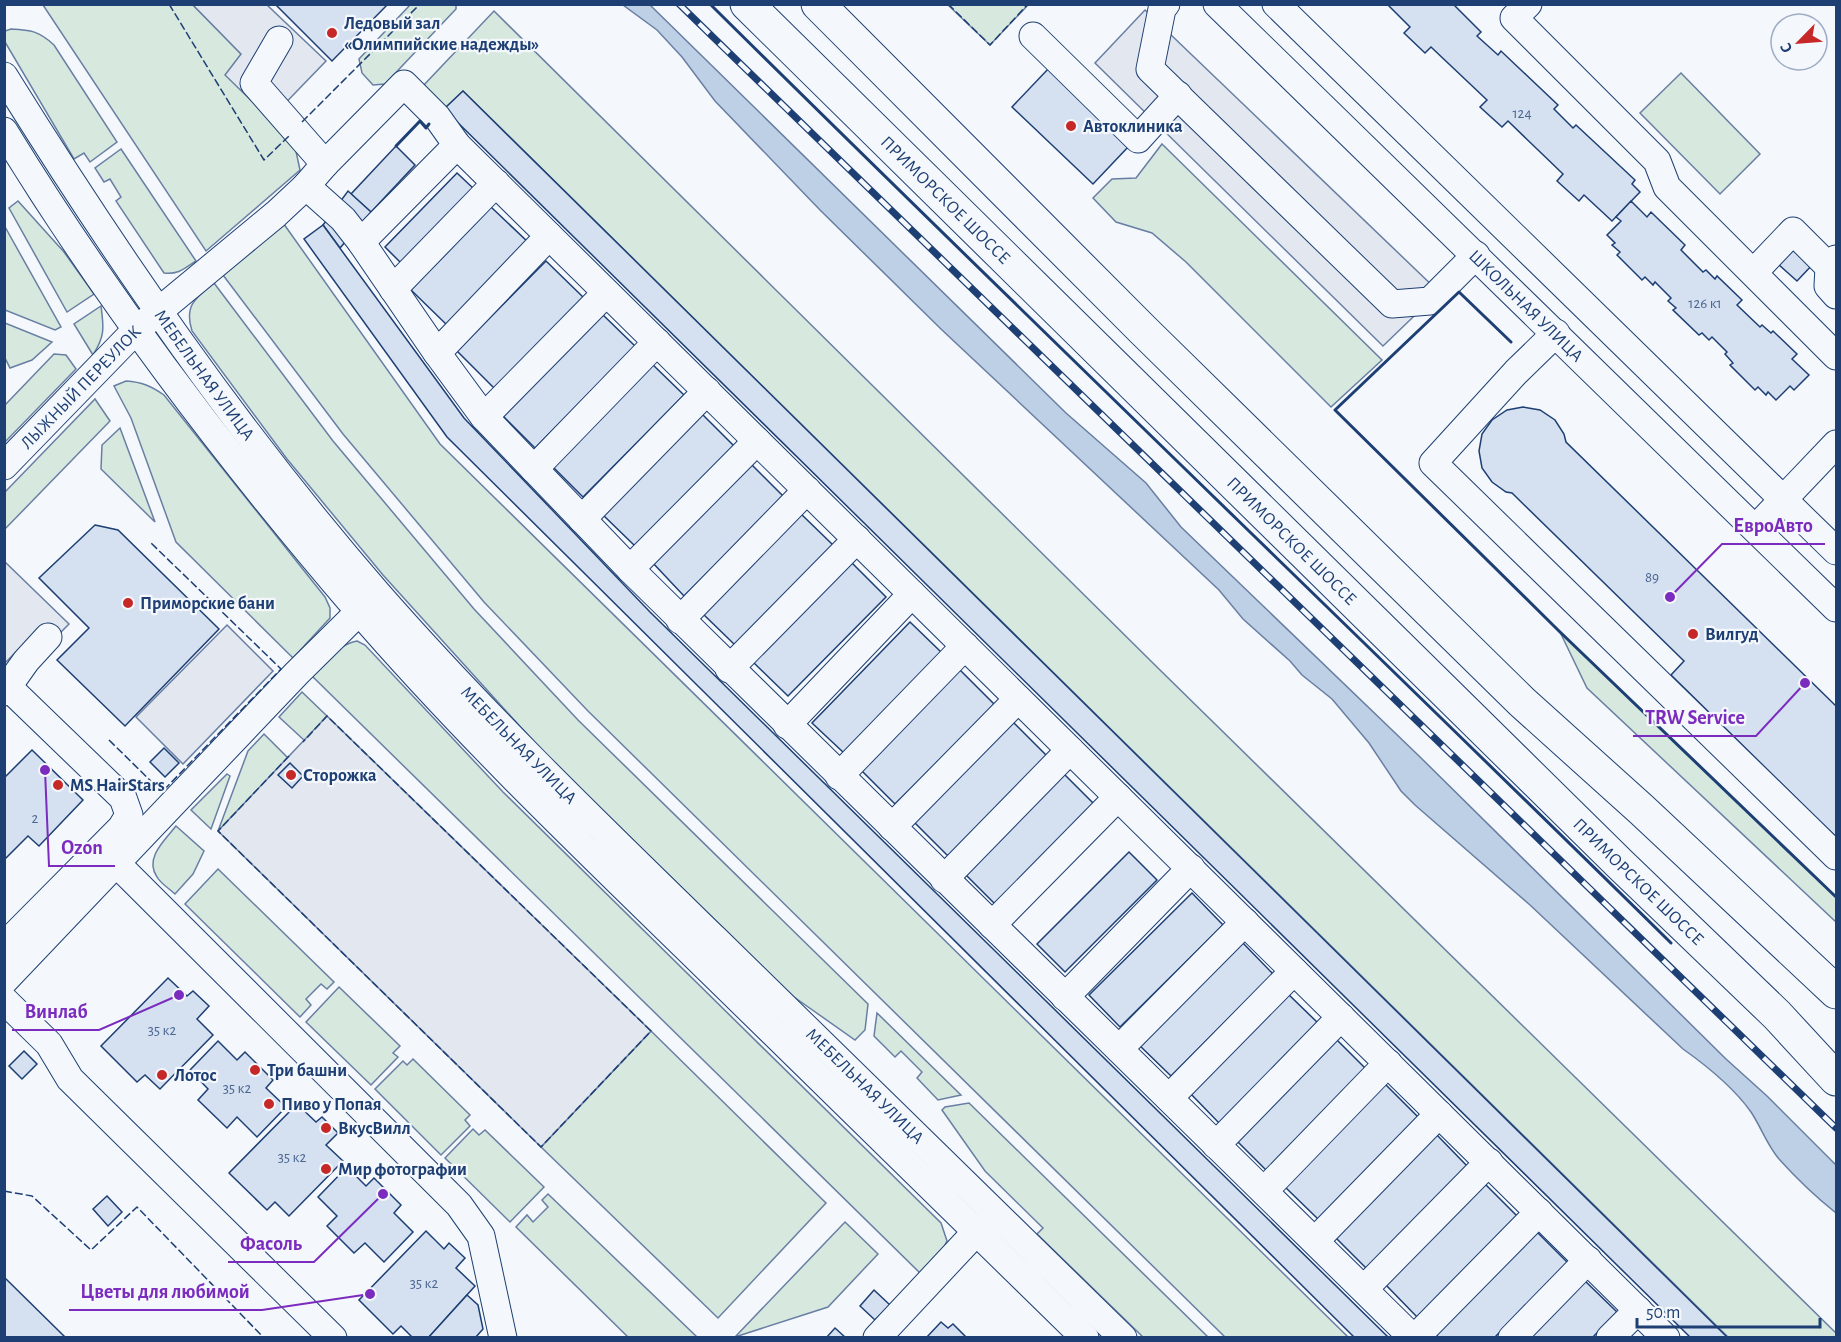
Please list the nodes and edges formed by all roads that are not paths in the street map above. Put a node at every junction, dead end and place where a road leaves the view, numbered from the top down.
1 (747, 4) edge
2 (818, 4) edge
3 (1166, 4) edge
4 (1276, 4) edge
5 (1514, 9) edge
6 (1235, 10) edge
7 (1033, 36) dead end
8 (279, 40) dead end
9 (4, 75) edge
10 (1178, 96) junction
11 (4, 131) edge
12 (457, 145) junction
13 (325, 164) junction
14 (496, 183) junction
15 (306, 186) junction
16 (549, 236) junction
17 (361, 242) junction
18 (1476, 255) junction
19 (1833, 263) edge
20 (1754, 272) junction
21 (393, 289) junction
22 (606, 292) junction
23 (1836, 295) edge
24 (157, 311) junction
25 (136, 330) junction
26 (1556, 333) junction
27 (657, 342) junction
28 (437, 353) junction
29 (1836, 356) edge
30 (706, 391) junction
31 (484, 417) junction
32 (757, 441) junction
33 (1836, 444) edge
34 (4, 466) edge
35 (534, 469) junction
36 (807, 490) junction
37 (1783, 499) junction
38 (582, 519) junction
39 (1756, 528) junction
40 (857, 539) junction
41 (1836, 551) edge
42 (630, 569) junction
43 (912, 594) junction
44 (368, 602) junction
45 (1836, 608) edge
46 (680, 621) junction
47 (48, 637) dead end
48 (965, 646) junction
49 (729, 669) junction
50 (7, 690) edge
51 (1018, 699) junction
52 (787, 725) junction
53 (1070, 750) junction
54 (839, 776) junction
55 (1118, 797) junction
56 (892, 827) junction
57 (1836, 856) edge
58 (117, 864) junction
59 (1191, 868) junction
60 (944, 879) junction
61 (1245, 922) junction
62 (992, 926) junction
63 (4, 946) edge
64 (1294, 970) junction
65 (4, 981) edge
66 (1836, 992) edge
67 (1065, 997) junction
68 (4, 1000) edge
69 (1777, 1016) junction
70 (1341, 1017) junction
71 (1119, 1049) junction
72 (1388, 1063) junction
73 (1836, 1066) edge
74 (1836, 1079) edge
75 (1169, 1098) junction
76 (1439, 1114) junction
77 (1216, 1145) junction
78 (1489, 1162) junction
79 (1264, 1191) junction
80 (1539, 1212) junction
81 (977, 1231) junction
82 (1315, 1241) junction
83 (1588, 1260) junction
84 (1364, 1289) junction
85 (1638, 1310) junction
86 (333, 1338) edge
87 (503, 1338) edge
88 (877, 1338) edge
89 (1085, 1338) edge
90 (1123, 1338) edge
91 (1414, 1338) edge
92 (1512, 1338) edge
93 (1610, 1338) edge
94 (1666, 1338) edge

1 - 69 main road, ПРИМОРСКОЕ ШОССЕ
2 - 66 main road
3 - 10 street
4 - 37 street
5 - 20 street
6 - 18 street, ШКОЛЬНАЯ УЛИЦА
7 - 10 street
8 - 13 street
9 - 24 street, МЕБЕЛЬНАЯ УЛИЦА
10 - 18 street
11 - 25 street, МЕБЕЛЬНАЯ УЛИЦА
12 - 13 street, ЛЫЖНЫЙ ПЕРЕУЛОК
12 - 14 street
12 - 17 street
13 - 15 street, ЛЫЖНЫЙ ПЕРЕУЛОК
14 - 16 street
14 - 21 street
15 - 17 street
15 - 24 street, ЛЫЖНЫЙ ПЕРЕУЛОК
16 - 22 street
16 - 28 street
17 - 21 street
18 - 26 street, ШКОЛЬНАЯ УЛИЦА
19 - 20 street
19 - 23 street
20 - 29 street
21 - 28 street
22 - 27 street
22 - 31 street
24 - 25 street, ЛЫЖНЫЙ ПЕРЕУЛОК
24 - 44 street, МЕБЕЛЬНАЯ УЛИЦА
25 - 34 street, ЛЫЖНЫЙ ПЕРЕУЛОК
25 - 44 street, МЕБЕЛЬНАЯ УЛИЦА
26 - 39 street, ШКОЛЬНАЯ УЛИЦА
26 - 57 street
27 - 30 street
27 - 35 street
28 - 31 street
30 - 32 street
30 - 38 street
31 - 35 street
32 - 36 street
32 - 42 street
33 - 37 street
35 - 38 street
36 - 40 street
36 - 46 street
37 - 39 street
37 - 41 street
38 - 42 street
39 - 45 street, ШКОЛЬНАЯ УЛИЦА
40 - 43 street
40 - 49 street
42 - 46 street
43 - 48 street
43 - 52 street
44 - 58 street
44 - 81 street, МЕБЕЛЬНАЯ УЛИЦА
44 - 90 street, МЕБЕЛЬНАЯ УЛИЦА
46 - 49 street
47 - 50 street
48 - 51 street
48 - 54 street
49 - 52 street
50 - 63 street
51 - 53 street
51 - 56 street
52 - 54 street
53 - 55 street
53 - 60 street
54 - 56 street
55 - 59 street
55 - 62 street
56 - 60 street
58 - 65 street
58 - 87 street
59 - 61 street
59 - 67 street
60 - 62 street
61 - 64 street
61 - 71 street
62 - 67 street
64 - 70 street
64 - 75 street
67 - 71 street
68 - 86 street
69 - 73 street
69 - 74 main road, ПРИМОРСКОЕ ШОССЕ
70 - 72 street
70 - 77 street
71 - 75 street
72 - 76 street
72 - 79 street
75 - 77 street
76 - 78 street
76 - 82 street
77 - 79 street
78 - 80 street
78 - 84 street
79 - 82 street
80 - 83 street
80 - 91 street
81 - 88 street
81 - 89 street, МЕБЕЛЬНАЯ УЛИЦА
82 - 84 street
83 - 85 street
83 - 92 street
84 - 91 street
85 - 93 street
85 - 94 street

